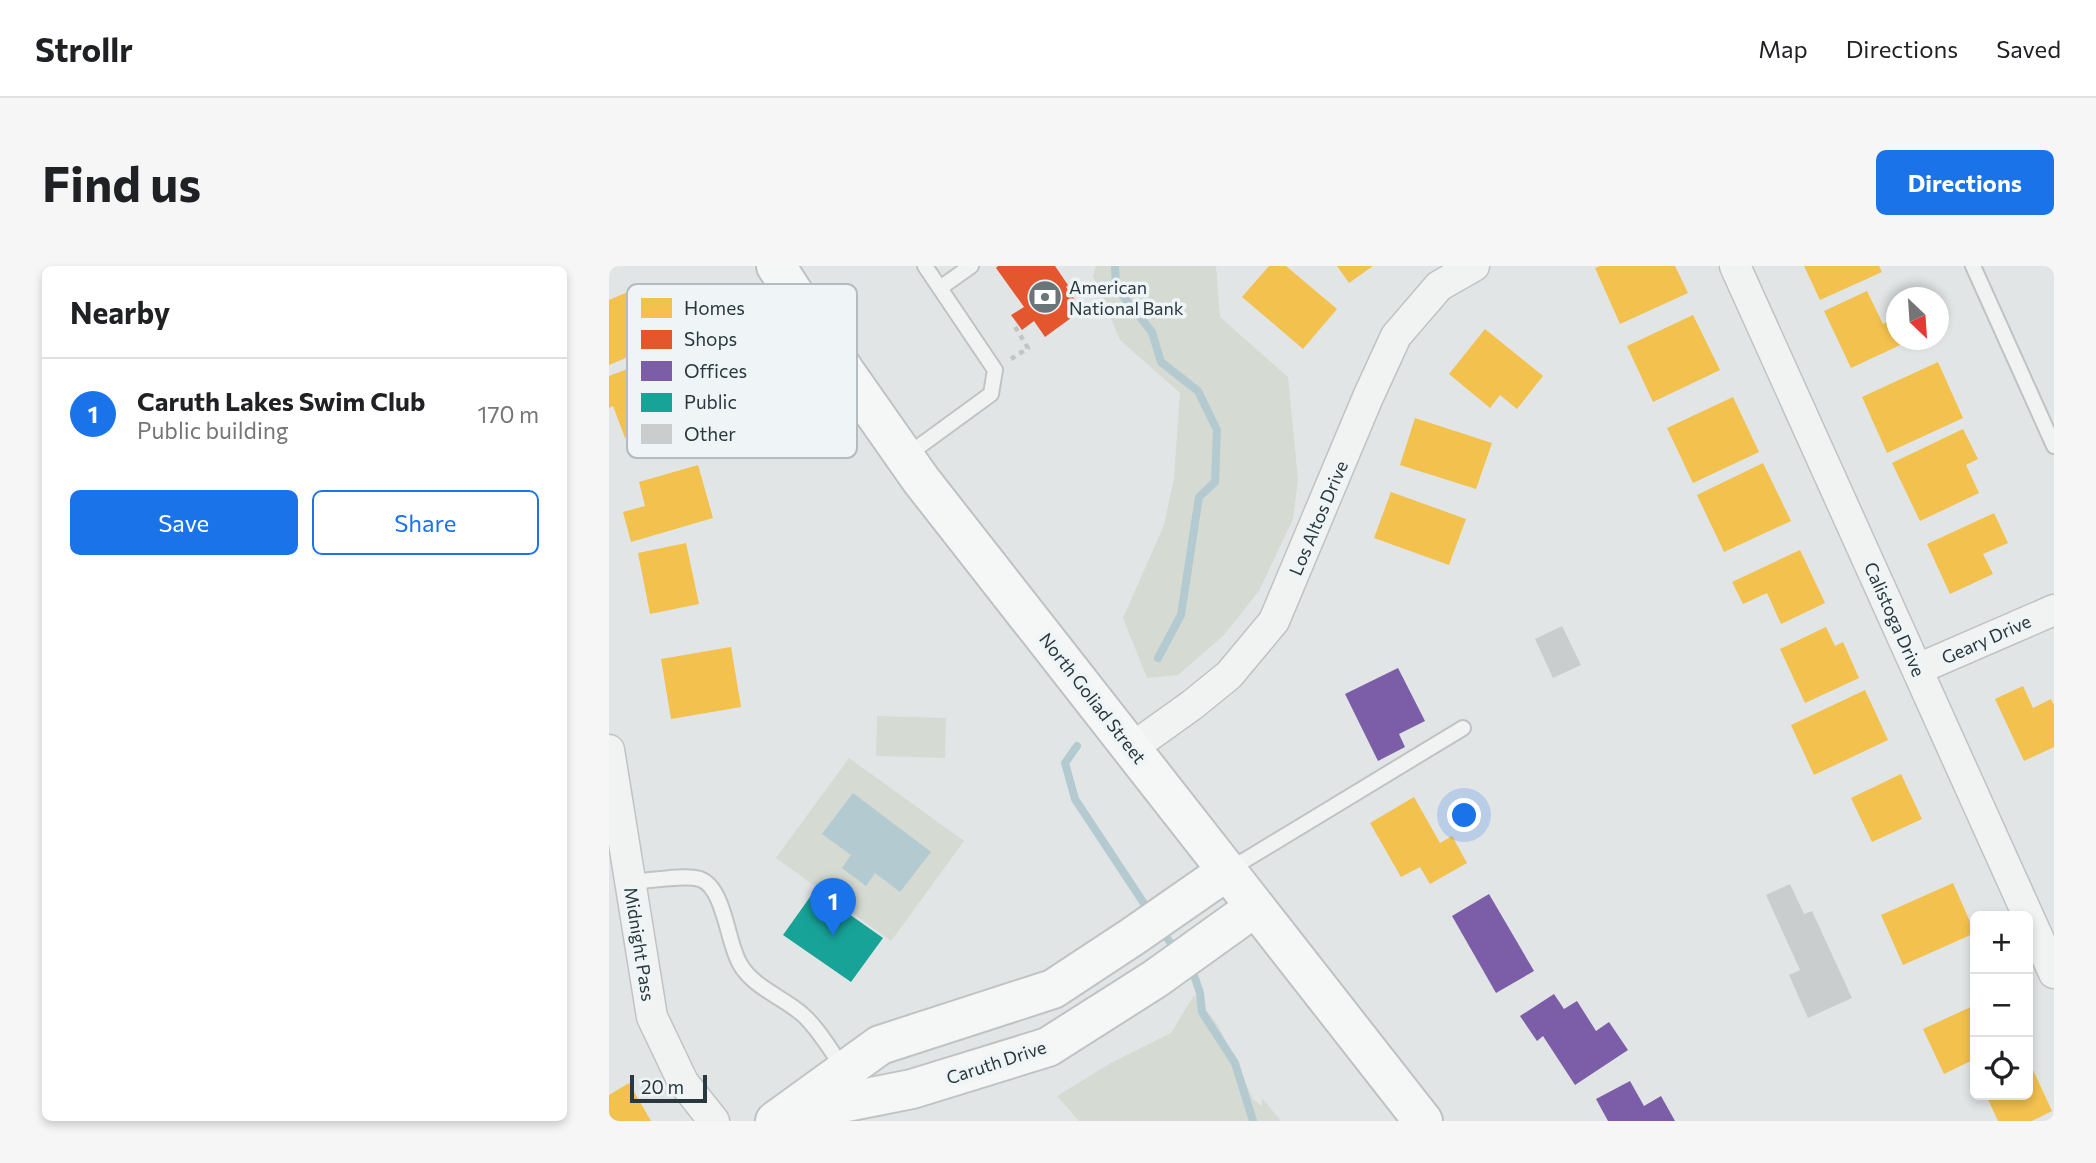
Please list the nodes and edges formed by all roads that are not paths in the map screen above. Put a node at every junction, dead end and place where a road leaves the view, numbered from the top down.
1 (776, 266) edge
2 (925, 266) edge
3 (971, 266) edge
4 (1474, 266) edge
5 (1735, 266) edge
6 (1973, 266) edge
7 (788, 284) edge
8 (940, 288) junction
9 (857, 389) edge
10 (2054, 446) edge
11 (905, 457) junction
12 (2054, 610) edge
13 (1918, 669) junction
14 (1463, 728) dead end
15 (1132, 748) junction
16 (609, 750) edge
17 (1227, 871) junction
18 (631, 882) junction
19 (1254, 908) junction
20 (2054, 973) edge
21 (845, 1070) junction
22 (779, 1117) edge
23 (714, 1121) edge
24 (1423, 1121) edge

1 - 7 main road, North Goliad Street
2 - 8 lane
3 - 8 lane
4 - 15 street, Los Altos Drive
5 - 13 street, Calistoga Drive
6 - 10 lane
8 - 11 lane
9 - 11 main road, North Goliad Street
11 - 15 main road, North Goliad Street
12 - 13 street, Geary Drive
13 - 20 street, Calistoga Drive
14 - 17 lane
15 - 17 main road, North Goliad Street
16 - 18 street, Midnight Pass
17 - 19 main road, North Goliad Street
17 - 21 main road, Caruth Drive
18 - 21 lane
18 - 23 street, Midnight Pass
19 - 22 main road, Caruth Drive
19 - 24 main road, North Goliad Street
21 - 22 main road, Caruth Drive

